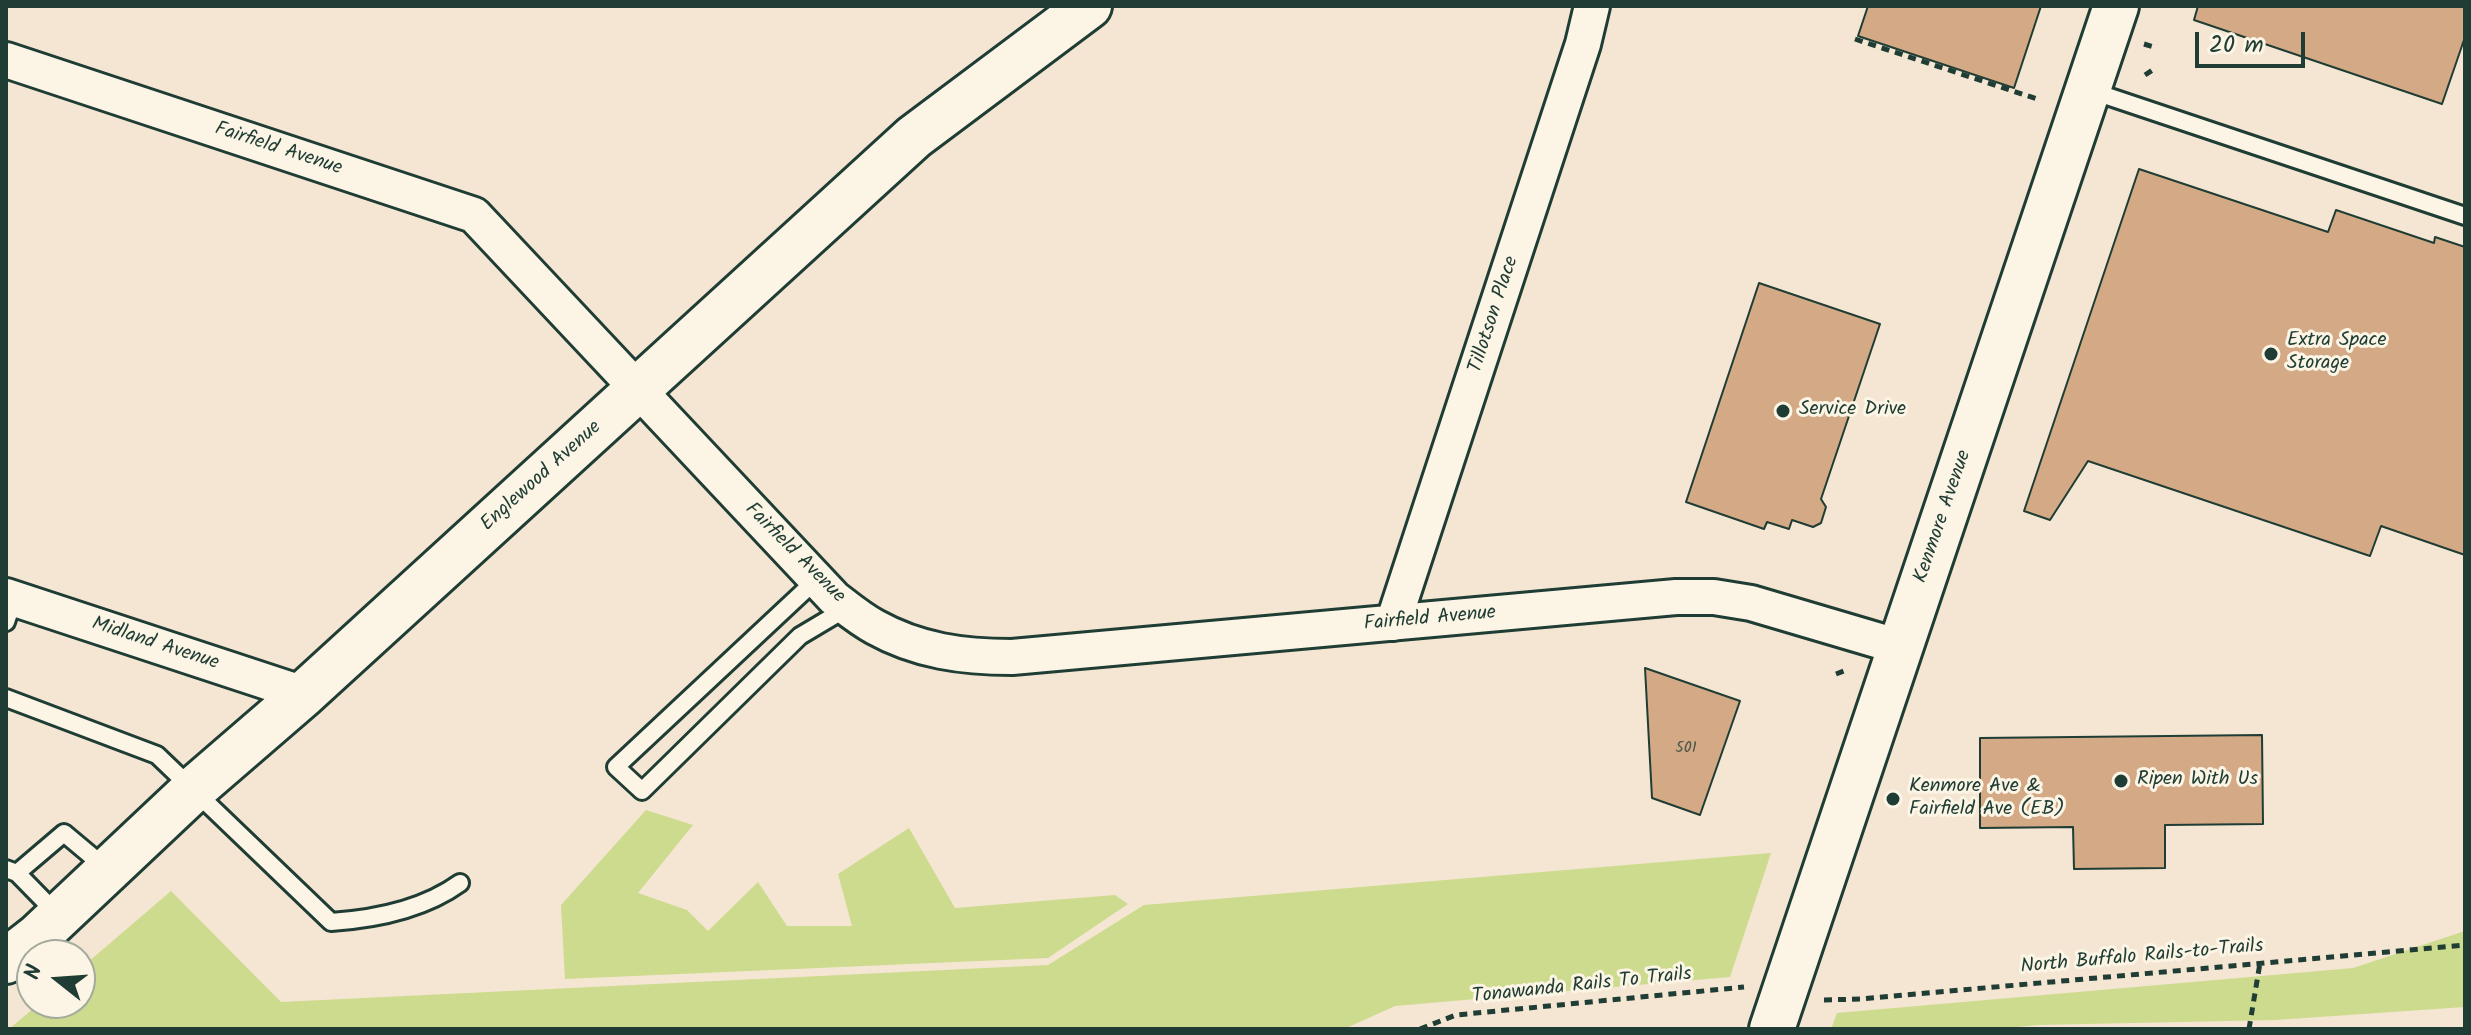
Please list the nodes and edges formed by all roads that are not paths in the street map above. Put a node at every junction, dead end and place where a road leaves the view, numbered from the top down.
1 (1089, 6) edge
2 (1592, 6) edge
3 (2116, 6) edge
4 (6, 60) edge
5 (2088, 90) junction
6 (2465, 216) edge
7 (637, 390) junction
8 (816, 580) junction
9 (9, 605) edge
10 (847, 608) junction
11 (1393, 623) junction
12 (1900, 647) junction
13 (304, 694) junction
14 (6, 698) edge
15 (194, 789) junction
16 (109, 870) junction
17 (11, 871) edge
18 (460, 883) dead end
19 (59, 916) junction
20 (6, 961) edge
21 (1772, 1029) edge

1 - 7 street, Englewood Avenue
2 - 11 street, Tillotson Place
3 - 5 street, Kenmore Avenue
4 - 7 street, Fairfield Avenue
5 - 6 lane
5 - 12 street, Kenmore Avenue
7 - 8 street, Fairfield Avenue
7 - 13 street, Englewood Avenue
8 - 10 street, Fairfield Avenue
8 - 10 lane
9 - 13 street, Midland Avenue
10 - 11 street, Fairfield Avenue
11 - 12 street, Fairfield Avenue
12 - 21 street, Kenmore Avenue
13 - 15 street, Englewood Avenue
14 - 15 lane
15 - 16 street, Englewood Avenue
15 - 18 lane
16 - 17 lane
16 - 19 street, Englewood Avenue
17 - 19 lane
19 - 20 street, Englewood Avenue

